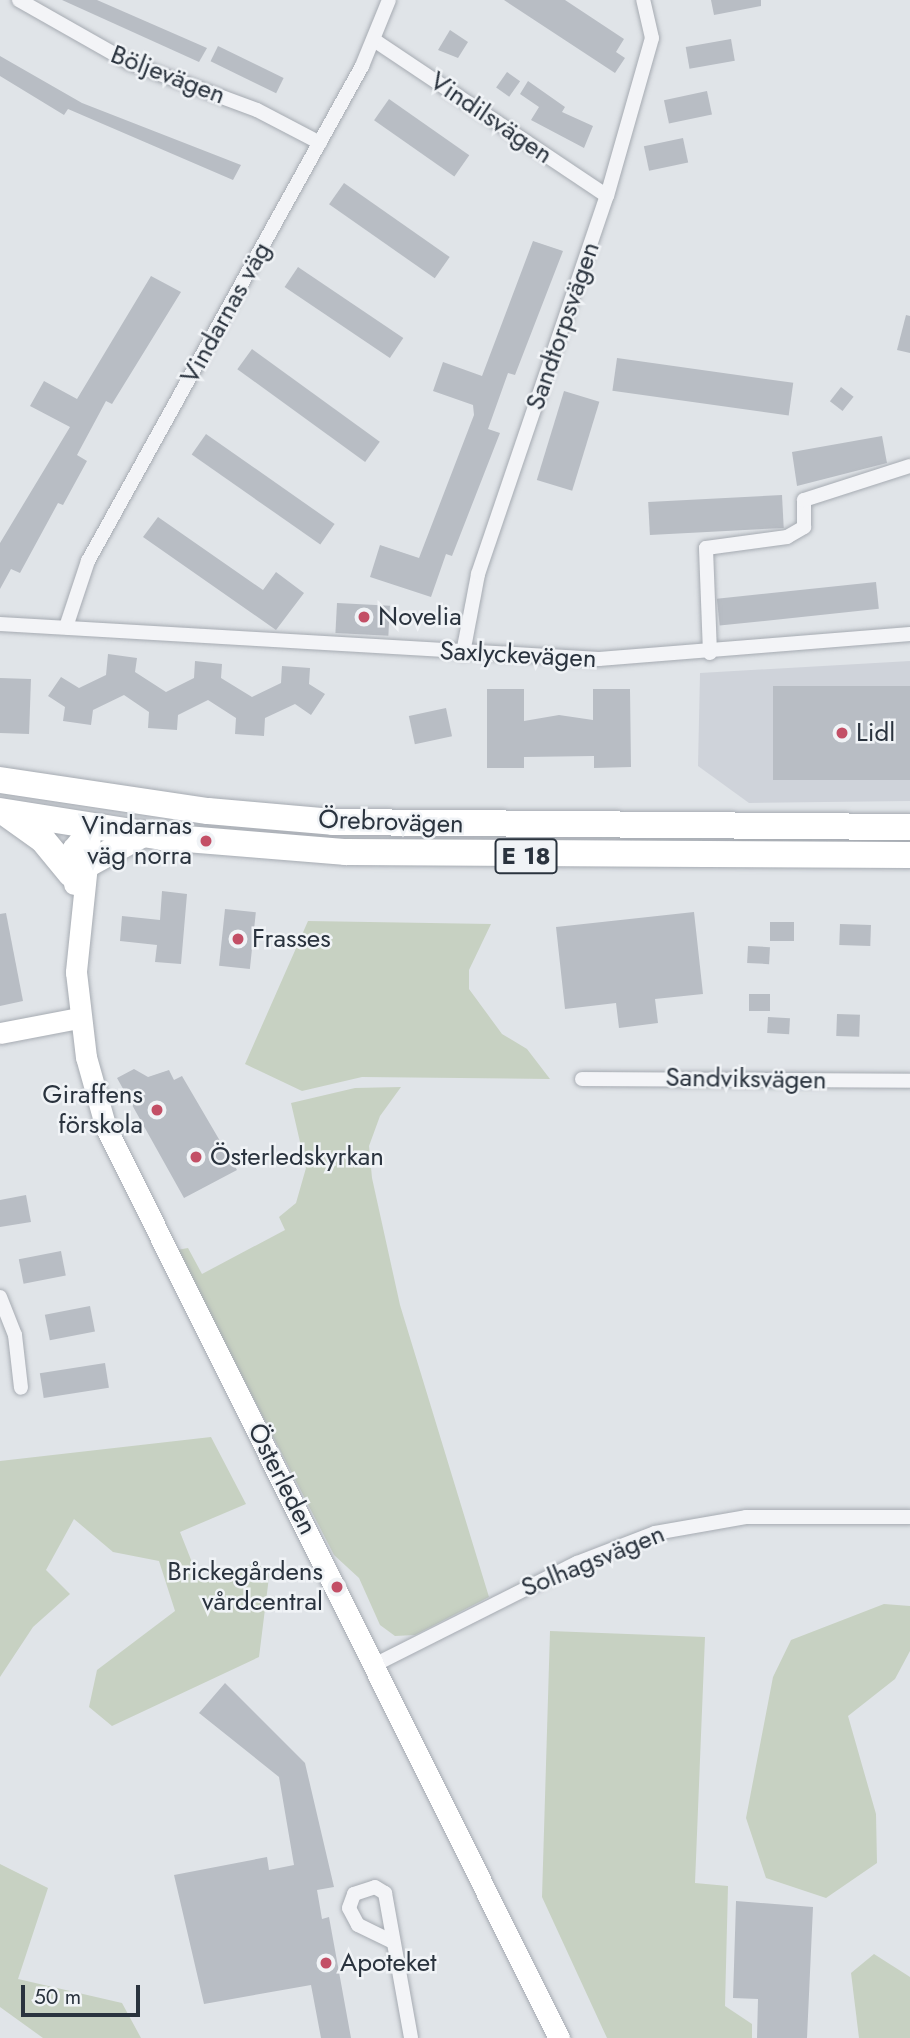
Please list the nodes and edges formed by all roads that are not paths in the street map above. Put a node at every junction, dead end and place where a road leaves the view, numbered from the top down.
1 (19, 0) edge
2 (389, 0) edge
3 (643, 0) edge
4 (374, 40) junction
5 (320, 143) junction
6 (607, 197) junction
7 (910, 466) edge
8 (0, 624) edge
9 (66, 627) junction
10 (910, 634) edge
11 (463, 653) junction
12 (710, 653) junction
13 (0, 780) edge
14 (93, 795) junction
15 (2, 812) edge
16 (91, 826) junction
17 (910, 827) edge
18 (143, 834) junction
19 (910, 855) edge
20 (79, 869) junction
21 (79, 1018) junction
22 (0, 1033) edge
23 (582, 1079) dead end
24 (910, 1081) edge
25 (0, 1297) edge
26 (21, 1388) dead end
27 (910, 1517) edge
28 (376, 1664) junction
29 (393, 1942) dead end
30 (411, 2038) edge
31 (559, 2038) edge

1 - 5 street, Böljevägen
2 - 4 street, Vindarnas väg
3 - 6 street, Sandtorpsvägen
4 - 5 street, Vindarnas väg
4 - 6 street, Vindilsvägen
5 - 9 street, Vindarnas väg
6 - 11 street, Sandtorpsvägen
7 - 12 street
8 - 9 street, Saxlyckevägen
9 - 11 street, Saxlyckevägen
10 - 12 street, Saxlyckevägen
11 - 12 street, Saxlyckevägen
13 - 14 highway, Örebrovägen / E 18
14 - 16 highway
14 - 17 highway, Örebrovägen / E 18
15 - 16 highway, Örebrovägen / E 18
15 - 20 highway
16 - 18 highway, Örebrovägen / E 18
16 - 20 main road, Österleden
18 - 19 highway, Örebrovägen / E 18
18 - 20 highway
20 - 21 main road, Österleden
21 - 22 main road
21 - 28 main road, Österleden
23 - 24 street, Sandviksvägen
25 - 26 street
27 - 28 street, Solhagsvägen
28 - 31 main road, Österleden
29 - 30 street

